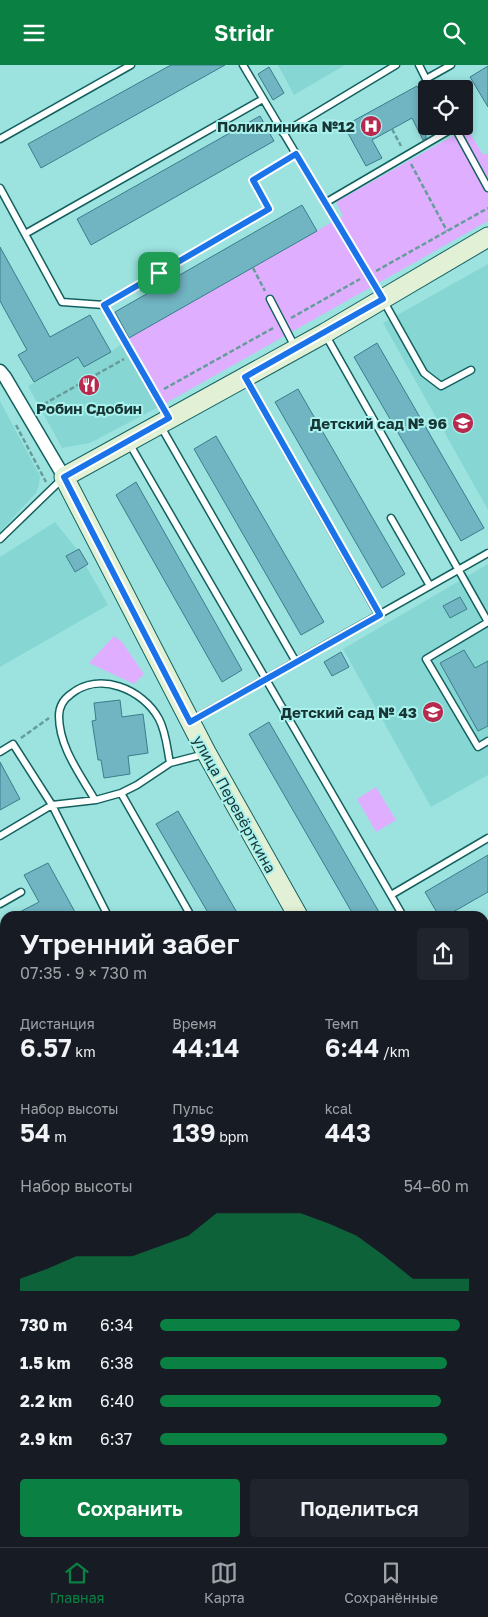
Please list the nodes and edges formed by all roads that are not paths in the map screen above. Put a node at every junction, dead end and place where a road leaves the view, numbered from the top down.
1 (131, 65) edge
2 (243, 65) edge
3 (396, 65) edge
4 (419, 65) edge
5 (451, 65) edge
6 (426, 79) joint
7 (263, 99) junction
8 (283, 133) junction
9 (441, 135) edge
10 (458, 135) edge
11 (0, 139) edge
12 (296, 154) junction
13 (0, 188) edge
14 (488, 188) edge
15 (325, 203) junction
16 (25, 234) junction
17 (488, 237) edge
18 (270, 299) road end
19 (383, 299) junction
20 (104, 305) junction
21 (324, 333) junction
22 (296, 348) junction
23 (471, 370) dead end
24 (2, 376) edge
25 (245, 377) junction
26 (164, 421) junction
27 (129, 442) junction
28 (57, 483) junction
29 (391, 518) dead end
30 (0, 539) edge
31 (488, 553) edge
32 (459, 570) junction
33 (430, 586) junction
34 (380, 615) junction
35 (488, 622) edge
36 (296, 662) junction
37 (266, 679) junction
38 (190, 722) junction
39 (488, 741) edge
40 (0, 752) edge
41 (207, 754) junction
42 (170, 763) junction
43 (122, 793) junction
44 (95, 799) junction
45 (52, 805) junction
46 (0, 836) edge
47 (488, 838) edge
48 (21, 892) dead end
49 (391, 895) junction
50 (0, 904) edge
51 (105, 911) edge
52 (188, 911) edge
53 (295, 911) edge
54 (400, 911) edge

1 - 11 lane
2 - 7 lane
3 - 8 lane
4 - 6 lane
5 - 6 lane
7 - 8 lane
7 - 16 lane
8 - 12 lane
9 - 15 lane
10 - 14 lane
12 - 15 lane
12 - 20 lane
13 - 16 lane
15 - 19 lane
16 - 20 lane
17 - 19 street
18 - 22 lane
19 - 21 street
19 - 23 lane
20 - 26 lane
21 - 22 street
21 - 32 lane
22 - 25 street
24 - 28 street
25 - 26 street
25 - 34 lane
26 - 27 street
26 - 36 lane
27 - 28 street
27 - 37 lane
28 - 30 lane
28 - 38 street, улица Перевёрткина
29 - 33 lane
31 - 32 lane
32 - 33 lane
32 - 35 lane
33 - 34 lane
34 - 36 lane
35 - 39 lane
36 - 37 lane
37 - 38 lane
37 - 49 lane
38 - 41 street, улица Перевёрткина
40 - 45 lane
41 - 42 lane
41 - 53 street, улица Перевёрткина
42 - 43 lane
42 - 44 lane
43 - 44 lane
43 - 52 lane
44 - 45 lane
45 - 46 lane
45 - 51 lane
47 - 49 lane
48 - 50 lane
49 - 54 lane

